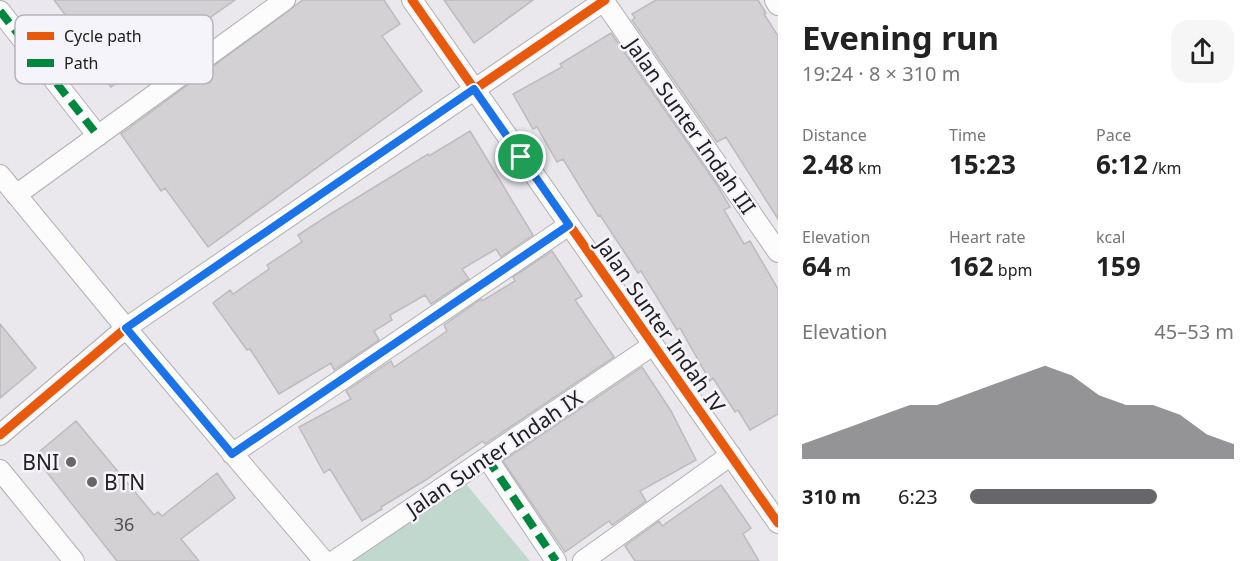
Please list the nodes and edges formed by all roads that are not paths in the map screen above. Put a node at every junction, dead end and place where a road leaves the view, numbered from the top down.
1 (285, 0) edge
2 (412, 0) edge
3 (604, 0) edge
4 (775, 0) edge
5 (778, 5) edge
6 (0, 11) edge
7 (15, 30) edge
8 (213, 52) edge
9 (57, 84) edge
10 (170, 84) edge
11 (474, 89) junction
12 (98, 136) junction
13 (0, 175) edge
14 (16, 195) junction
15 (569, 225) junction
16 (778, 252) edge
17 (126, 328) junction
18 (653, 345) junction
19 (0, 435) edge
20 (232, 454) junction
21 (731, 455) junction
22 (487, 458) junction
23 (0, 470) edge
24 (778, 522) edge
25 (74, 561) edge
26 (324, 561) edge
27 (334, 561) edge
28 (556, 561) edge
29 (582, 561) edge

1 - 8 street
2 - 11 street, Jalan Sunter Indah IV
3 - 11 street
3 - 16 street, Jalan Sunter Indah III
4 - 5 street
6 - 7 street
9 - 12 street
10 - 12 street
11 - 15 street, Jalan Sunter Indah IV
11 - 17 street
12 - 14 street
13 - 14 street
14 - 17 street
15 - 18 street, Jalan Sunter Indah IV
15 - 20 street
17 - 19 street
17 - 20 street
18 - 21 street, Jalan Sunter Indah IV
18 - 22 street, Jalan Sunter Indah IX
20 - 26 street
21 - 24 street, Jalan Sunter Indah IV
21 - 29 street
22 - 27 street, Jalan Sunter Indah IX
22 - 28 street
23 - 25 street

